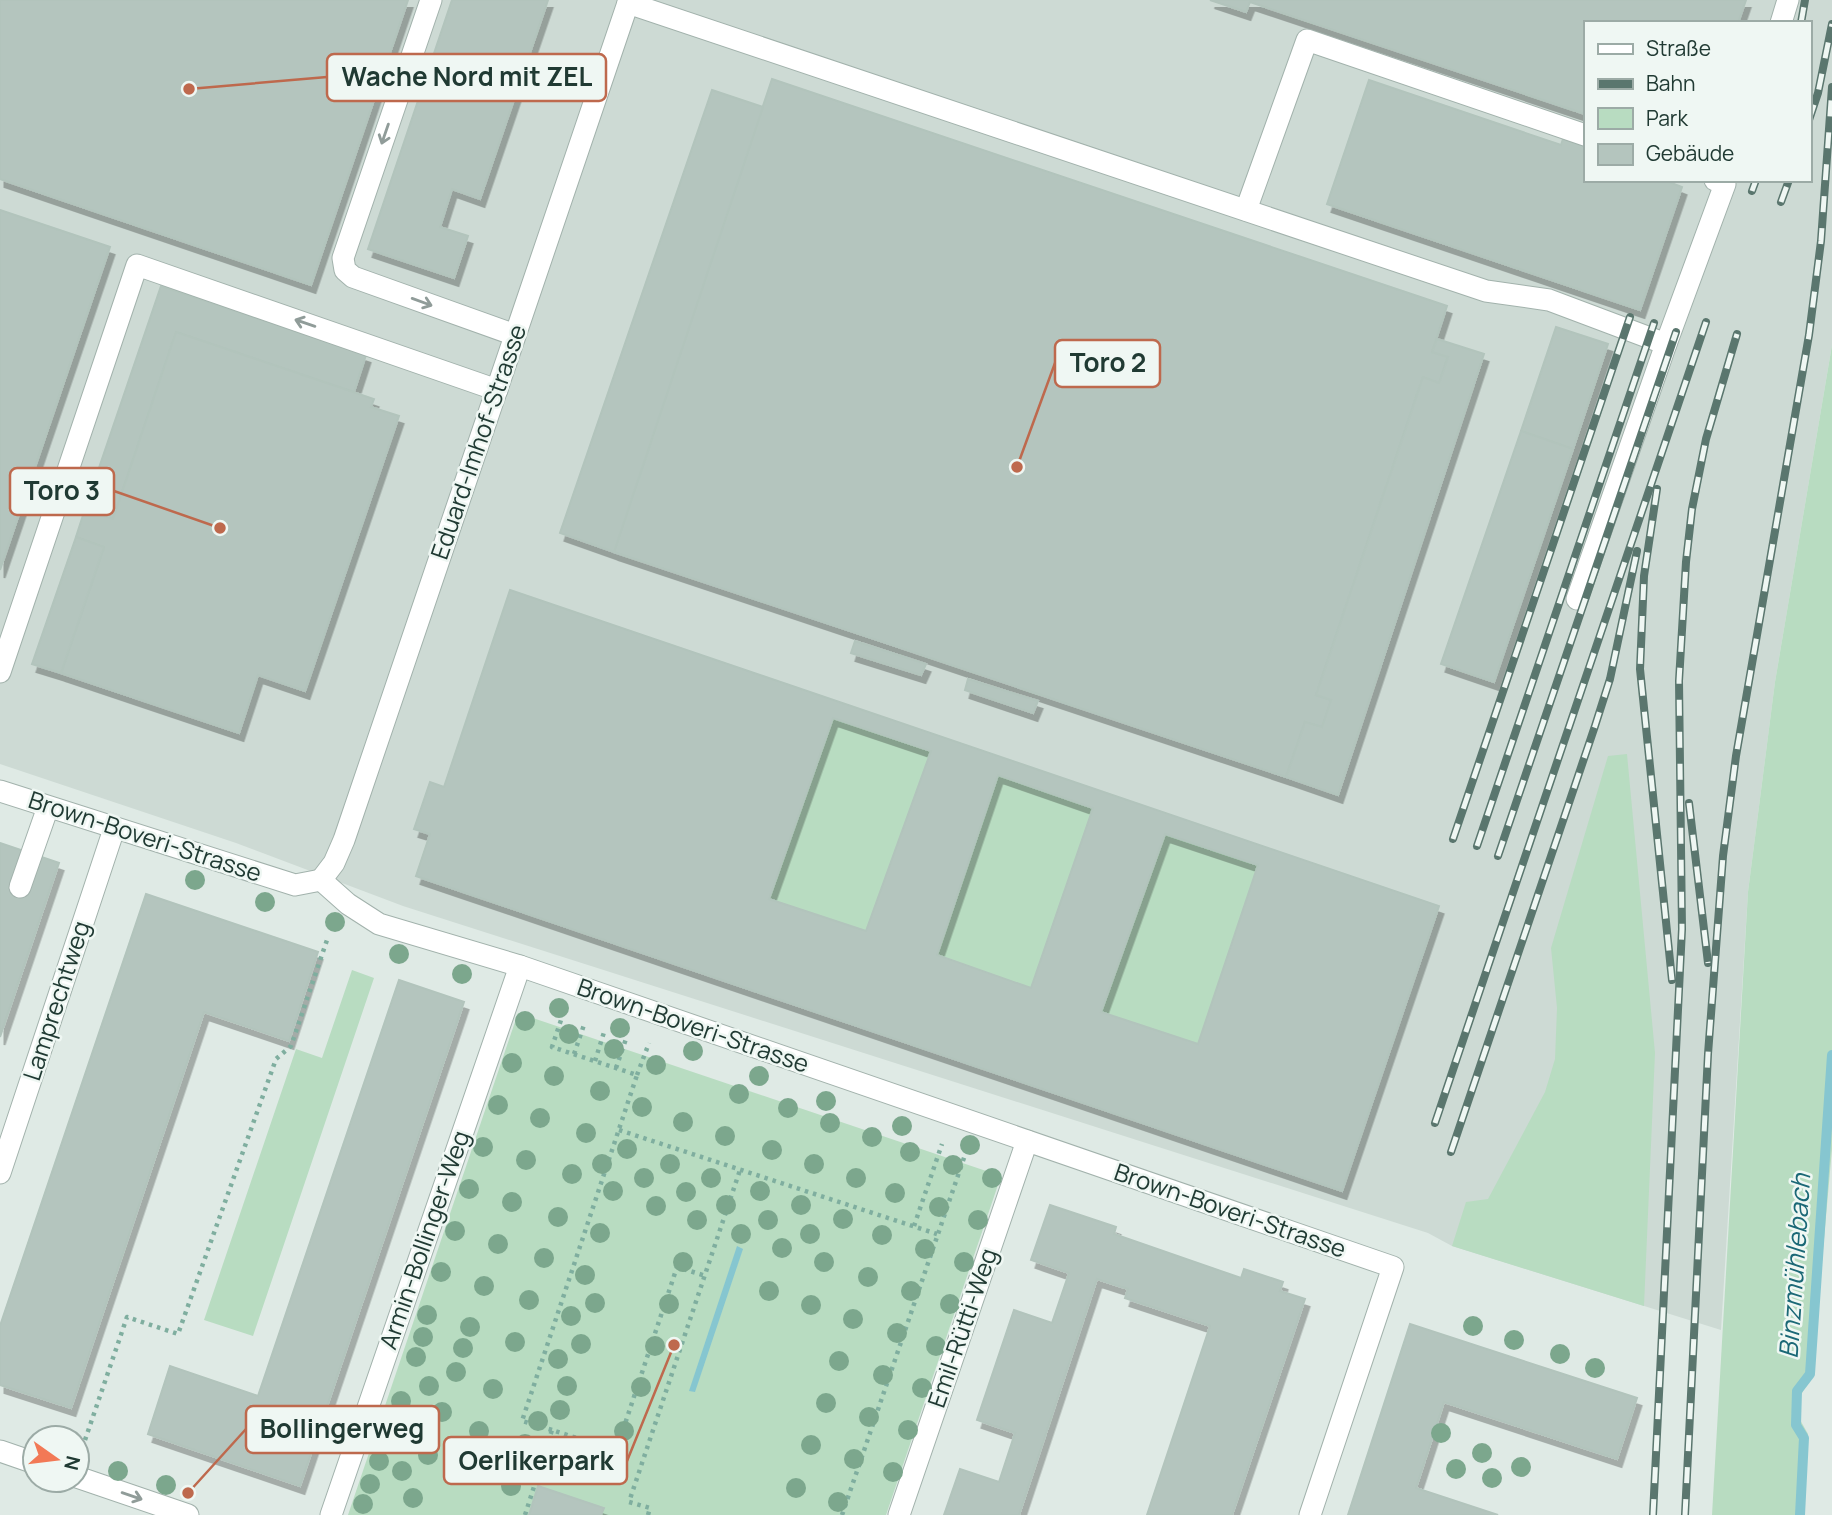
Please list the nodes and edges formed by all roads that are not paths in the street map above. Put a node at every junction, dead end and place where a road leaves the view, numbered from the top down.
1 (431, 0) edge
2 (1788, 0) edge
3 (628, 1) edge
4 (1782, 21) edge
5 (1584, 135) edge
6 (1723, 182) edge
7 (1246, 210) junction
8 (515, 335) junction
9 (1666, 344) junction
10 (497, 390) junction
11 (1577, 599) dead end
12 (0, 672) edge
13 (0, 791) edge
14 (48, 807) junction
15 (114, 829) junction
16 (320, 880) junction
17 (20, 887) dead end
18 (520, 966) junction
19 (1027, 1141) junction
20 (0, 1173) edge
21 (0, 1451) edge
22 (21, 1458) edge
23 (91, 1482) edge
24 (188, 1515) edge
25 (331, 1515) edge
26 (899, 1515) edge
27 (1310, 1515) edge

1 -> 8 street
2 - 4 street
3 - 7 street
3 - 8 street, Eduard-Imhof-Strasse
5 - 7 street
6 - 9 street
7 - 9 street
8 - 10 street, Eduard-Imhof-Strasse
9 - 11 street
10 -> 12 street
10 - 16 street, Eduard-Imhof-Strasse
13 - 14 street, Brown-Boveri-Strasse
14 - 15 street, Brown-Boveri-Strasse
14 - 17 street
15 - 16 street, Brown-Boveri-Strasse
15 - 20 street, Lamprechtweg
16 - 18 street, Brown-Boveri-Strasse
18 - 19 street, Brown-Boveri-Strasse
18 - 25 street, Armin-Bollinger-Weg
19 - 26 street, Emil-Rütti-Weg
19 - 27 street, Brown-Boveri-Strasse
21 - 22 street
23 -> 24 street

